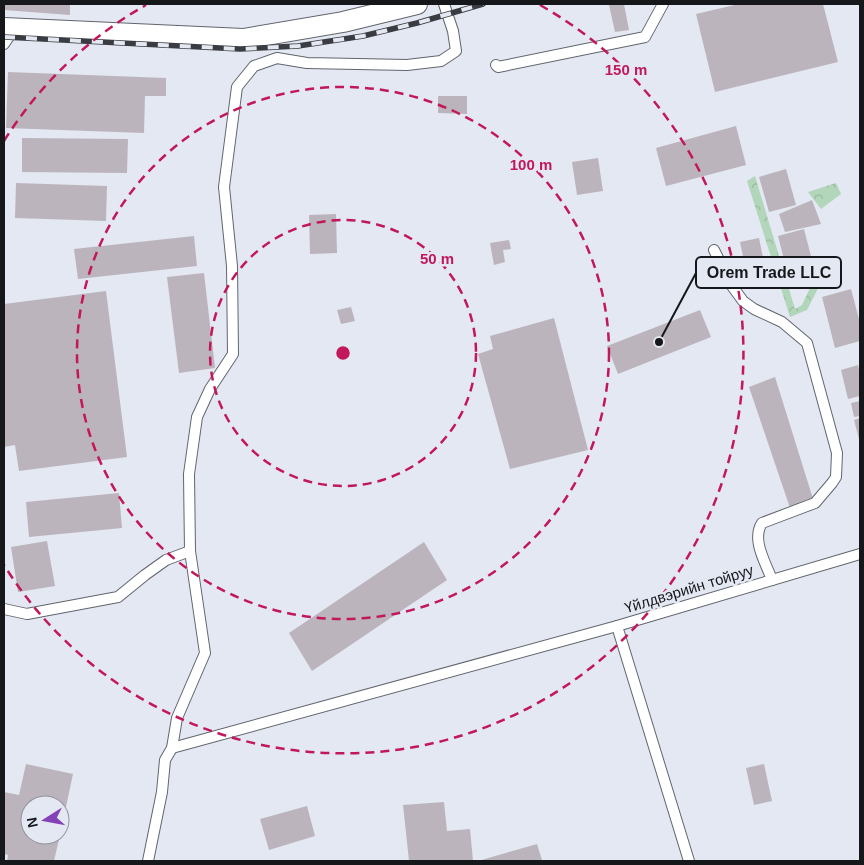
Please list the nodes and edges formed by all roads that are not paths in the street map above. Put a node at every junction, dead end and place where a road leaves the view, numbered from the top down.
1 (417, 4) edge
2 (444, 4) edge
3 (663, 4) edge
4 (7, 34) edge
5 (496, 65) dead end
6 (714, 250) dead end
7 (190, 552) junction
8 (860, 554) edge
9 (772, 580) junction
10 (4, 609) edge
11 (618, 626) junction
12 (172, 748) junction
13 (148, 861) edge
14 (689, 861) edge

1 - 4 street
2 - 7 lane
3 - 5 lane
6 - 9 lane
7 - 10 lane
7 - 12 lane
8 - 9 lane, Үйлдвэрийн тойруу
9 - 11 lane, Үйлдвэрийн тойруу
11 - 12 lane
11 - 14 lane, Үйлдвэрийн тойруу
12 - 13 lane

